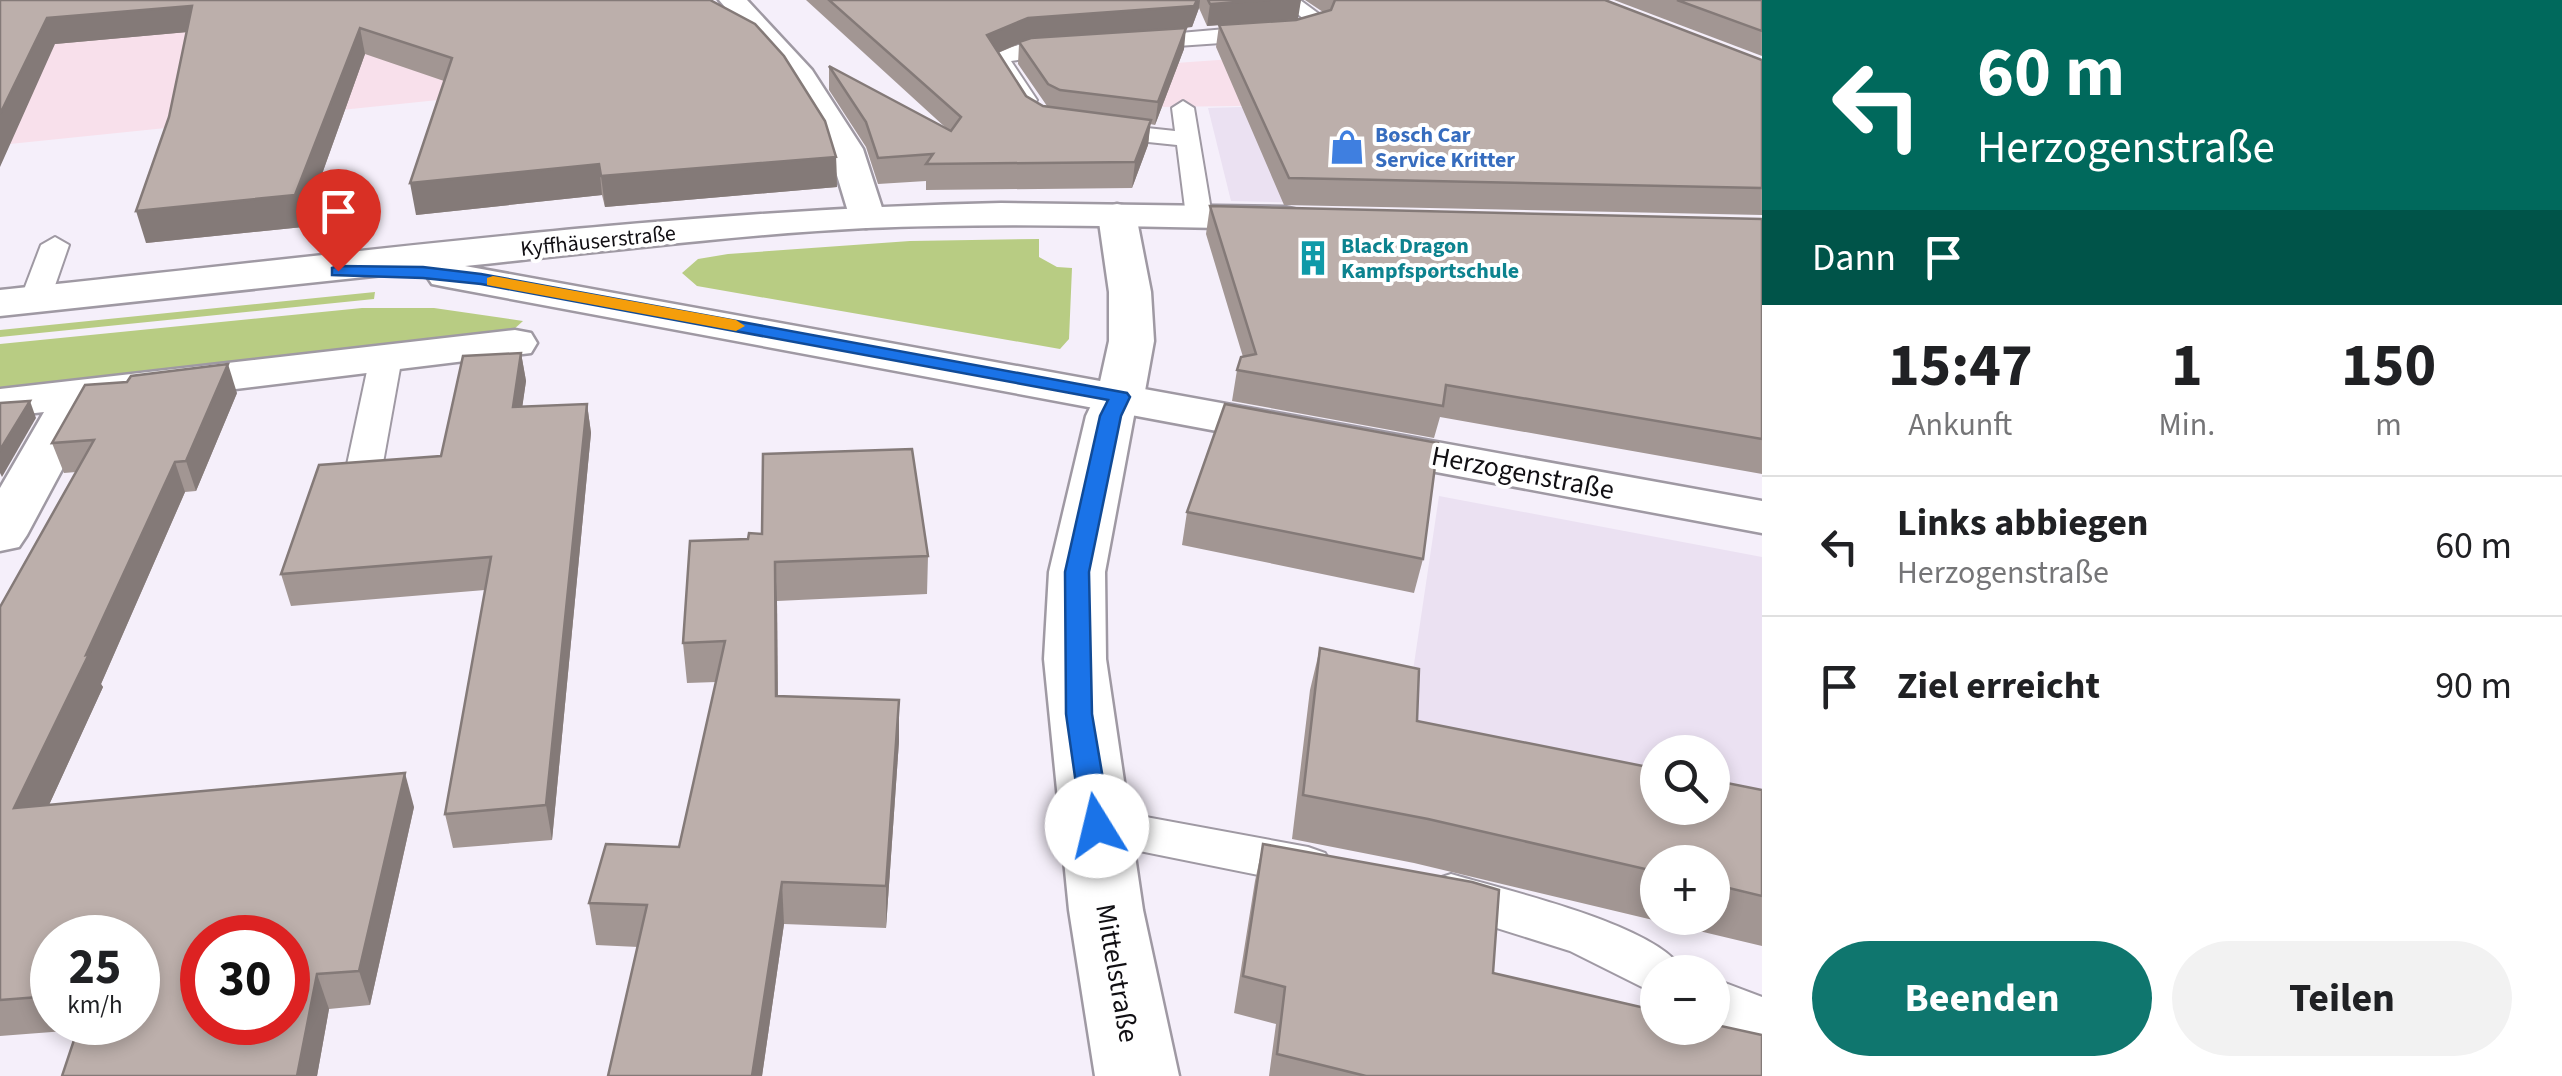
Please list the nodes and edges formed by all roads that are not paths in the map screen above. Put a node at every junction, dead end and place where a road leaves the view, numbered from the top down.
1 (732, 0) edge
2 (1288, 0) edge
3 (1183, 108) dead end
4 (1043, 120) edge
5 (1079, 128) edge
6 (1187, 138) junction
7 (1116, 215) junction
8 (1198, 216) junction
9 (866, 217) junction
10 (1315, 219) edge
11 (55, 245) dead end
12 (279, 272) junction
13 (17, 301) edge
14 (515, 343) dead end
15 (386, 358) junction
16 (78, 395) junction
17 (1120, 397) junction
18 (0, 403) edge
19 (363, 474) edge
20 (1762, 517) edge
21 (0, 535) edge
22 (1097, 826) junction
23 (1345, 874) edge
24 (1402, 884) edge
25 (1640, 964) edge
26 (1730, 1009) edge
27 (1762, 1022) edge
28 (1137, 1076) edge

1 - 9 street
2 - 4 lane
3 - 6 lane
5 - 6 lane
6 - 8 lane
7 - 8 street, Kyffhäuserstraße
7 - 9 street, Kyffhäuserstraße
7 - 17 street, Mittelstraße
8 - 10 street, Kyffhäuserstraße
9 - 12 street, Kyffhäuserstraße
11 - 13 lane
12 - 13 street, Kyffhäuserstraße
12 - 17 street, Herzogenstraße
14 - 15 street
15 - 16 street
15 - 19 lane
16 - 18 street
16 - 21 street
17 - 20 street, Herzogenstraße
17 - 22 street, Mittelstraße
22 - 23 lane
22 - 28 street, Mittelstraße
24 - 25 lane
26 - 27 lane

